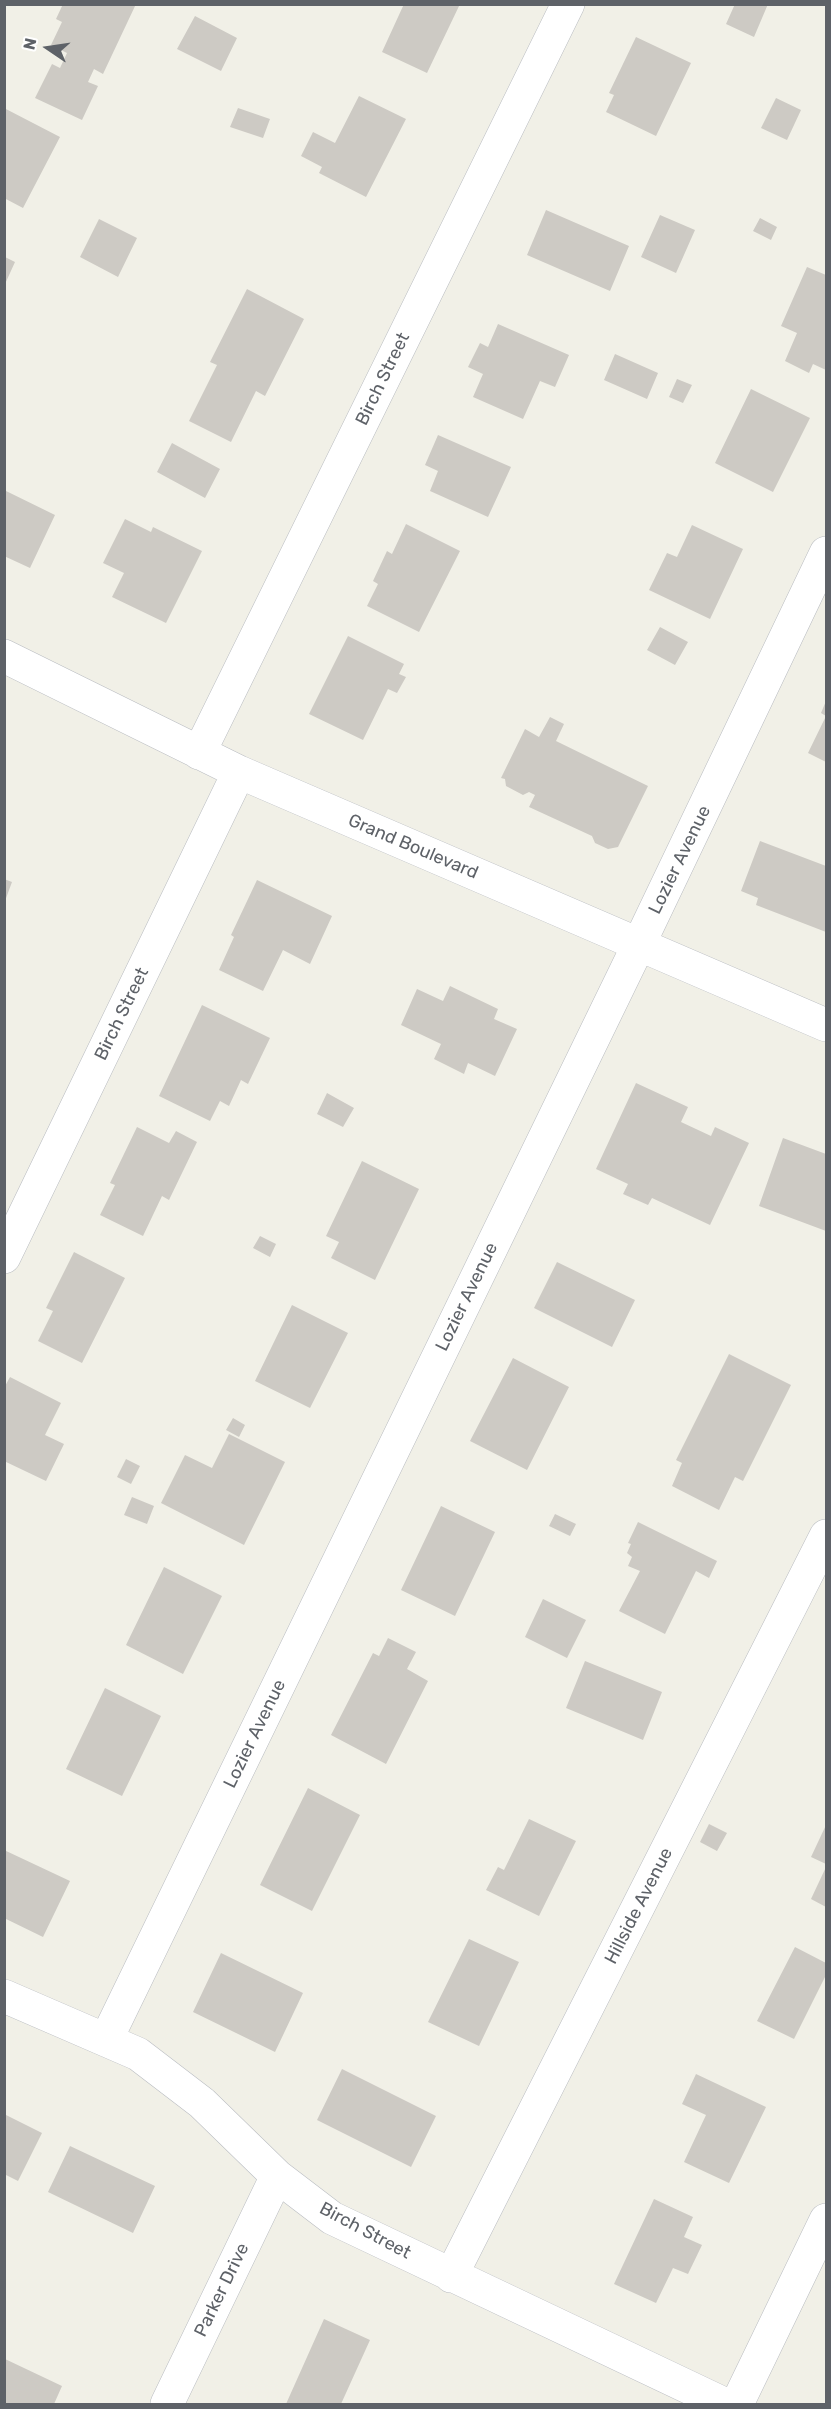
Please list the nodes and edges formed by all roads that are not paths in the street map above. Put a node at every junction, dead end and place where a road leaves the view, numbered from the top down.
1 (567, 4) edge
2 (826, 553) edge
3 (4, 656) edge
4 (199, 753) junction
5 (239, 772) junction
6 (639, 944) junction
7 (826, 1025) edge
8 (4, 1257) edge
9 (826, 1536) edge
10 (4, 1996) edge
11 (106, 2040) junction
12 (277, 2176) junction
13 (826, 2220) edge
14 (451, 2276) junction
15 (167, 2404) edge
16 (724, 2404) edge
17 (737, 2404) edge

1 - 4 street, Birch Street
2 - 6 street, Lozier Avenue
3 - 4 street, Grand Boulevard
4 - 5 street, Grand Boulevard
5 - 6 street, Grand Boulevard
5 - 8 street, Birch Street
6 - 7 street, Grand Boulevard
6 - 11 street, Lozier Avenue
9 - 14 street, Hillside Avenue
10 - 11 street, Birch Street
11 - 12 street, Birch Street
12 - 14 street, Birch Street
12 - 15 street, Parker Drive
13 - 17 street
14 - 16 street, Birch Street

